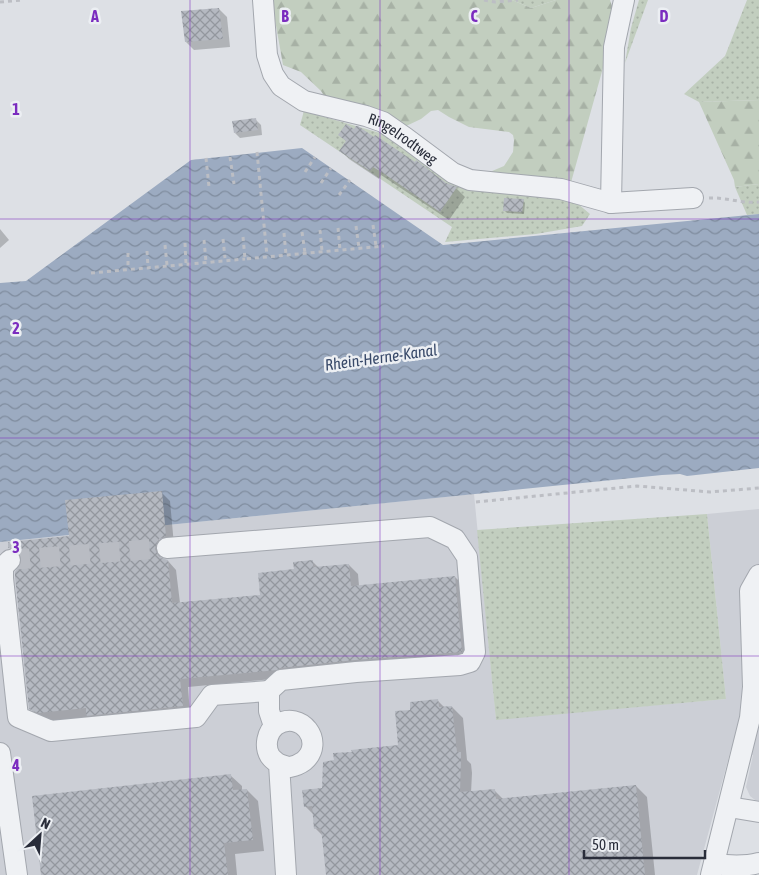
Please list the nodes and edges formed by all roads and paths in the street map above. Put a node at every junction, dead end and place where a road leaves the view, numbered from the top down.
1 (23, 0) edge
2 (263, 0) edge
3 (484, 0) edge
4 (518, 0) edge
5 (624, 0) edge
6 (0, 2) edge
7 (257, 152) dead end
8 (230, 157) dead end
9 (315, 157) dead end
10 (206, 158) dead end
11 (331, 168) dead end
12 (305, 172) dead end
13 (350, 180) dead end
14 (321, 183) dead end
15 (234, 184) dead end
16 (209, 187) dead end
17 (339, 195) dead end
18 (694, 198) joint
19 (759, 202) edge
20 (611, 203) junction
21 (374, 225) dead end
22 (356, 226) dead end
23 (338, 228) dead end
24 (320, 230) dead end
25 (302, 232) dead end
26 (284, 233) dead end
27 (243, 237) dead end
28 (223, 239) dead end
29 (204, 240) dead end
30 (185, 243) dead end
31 (165, 245) dead end
32 (376, 246) junction
33 (384, 246) dead end
34 (359, 248) junction
35 (340, 250) junction
36 (147, 251) dead end
37 (322, 251) junction
38 (128, 253) dead end
39 (305, 253) junction
40 (286, 254) junction
41 (267, 256) junction
42 (225, 258) dead end
43 (245, 259) junction
44 (206, 262) junction
45 (186, 264) junction
46 (167, 265) junction
47 (148, 267) junction
48 (128, 269) junction
49 (91, 272) dead end
50 (759, 488) edge
51 (476, 502) dead end
52 (167, 548) tunnel mouth
53 (10, 560) dead end
54 (759, 575) edge
55 (756, 687) edge
56 (269, 692) junction
57 (274, 726) junction
58 (0, 753) edge
59 (279, 764) junction
60 (729, 806) junction
61 (759, 812) edge
62 (759, 863) edge
63 (712, 870) edge
64 (17, 875) edge
65 (286, 875) edge

1 - 6 path
2 - 20 street, Ringelrodtweg
3 - 4 path
5 - 20 street
7 - 41 path
8 - 15 path
9 - 12 path
10 - 16 path
11 - 14 path
13 - 17 path
18 - 19 path
18 - 20 street, Ringelrodtweg
21 - 32 path
22 - 34 path
23 - 35 path
24 - 37 path
25 - 39 path
26 - 40 path
27 - 43 path
28 - 42 path
29 - 44 path
30 - 45 path
31 - 46 path
32 - 33 path
32 - 34 path
34 - 35 path
35 - 37 path
36 - 47 path
37 - 39 path
38 - 48 path
39 - 40 path
40 - 41 path
41 - 43 path
43 - 44 path
44 - 45 path
45 - 46 path
46 - 47 path
47 - 48 path
48 - 49 path
50 - 51 path
52 - 56 street
53 - 56 street
54 - 55 street
55 - 60 street
56 - 57 street
57 - 59 street
57 - 59 street
58 - 64 street
59 - 65 street
60 - 61 street
60 - 63 street
62 - 63 street

